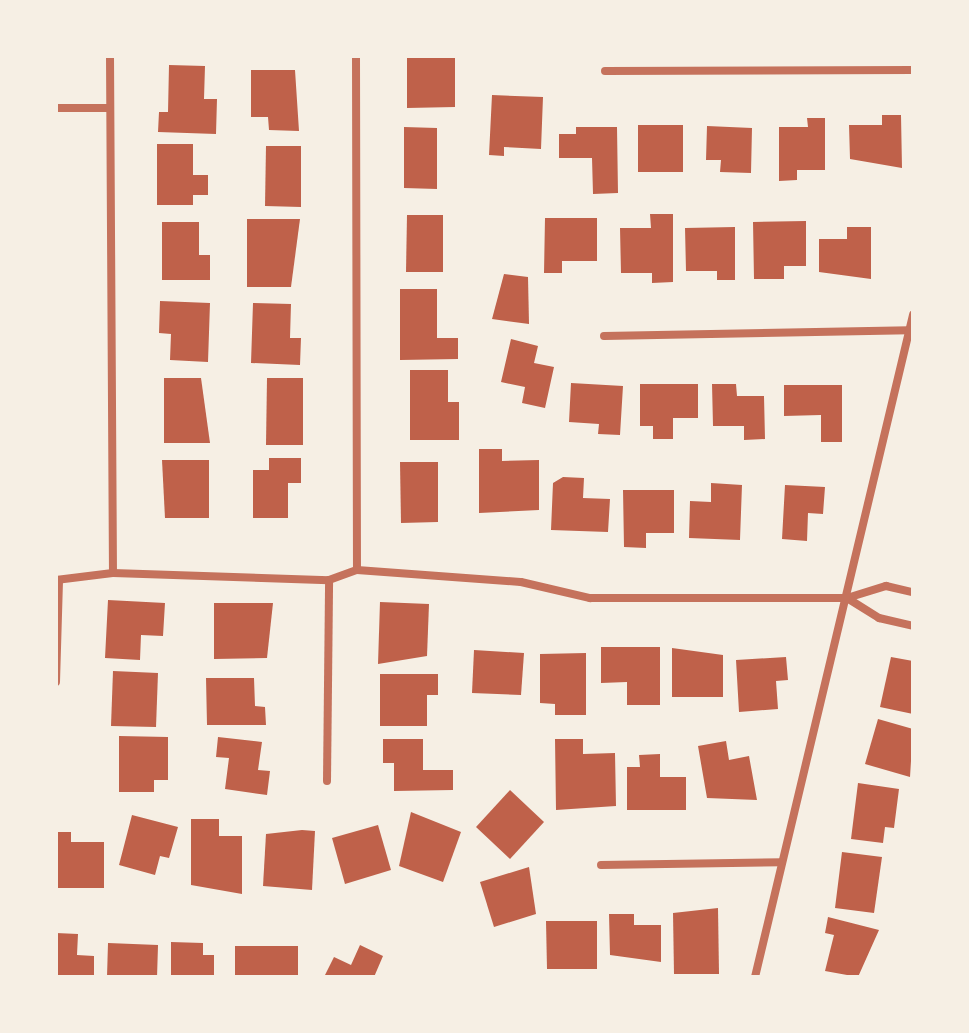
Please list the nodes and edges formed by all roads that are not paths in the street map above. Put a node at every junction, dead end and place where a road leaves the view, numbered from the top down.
1 (110, 56) edge
2 (356, 56) edge
3 (913, 70) edge
4 (605, 71) dead end
5 (56, 108) edge
6 (109, 108) junction
7 (913, 315) edge
8 (909, 330) junction
9 (604, 336) dead end
10 (357, 570) junction
11 (113, 573) junction
12 (57, 580) edge
13 (329, 580) junction
14 (913, 592) edge
15 (847, 598) junction
16 (913, 626) edge
17 (56, 682) edge
18 (327, 781) dead end
19 (782, 862) junction
20 (601, 865) dead end
21 (755, 977) edge

1 - 6 street
2 - 10 street
3 - 4 street
5 - 6 street
6 - 11 street
7 - 8 street
8 - 9 street
8 - 15 street
10 - 13 street
10 - 15 street
11 - 12 street
11 - 13 street
12 - 17 street
13 - 18 street
14 - 15 street
15 - 16 street
15 - 19 street
19 - 20 street
19 - 21 street

